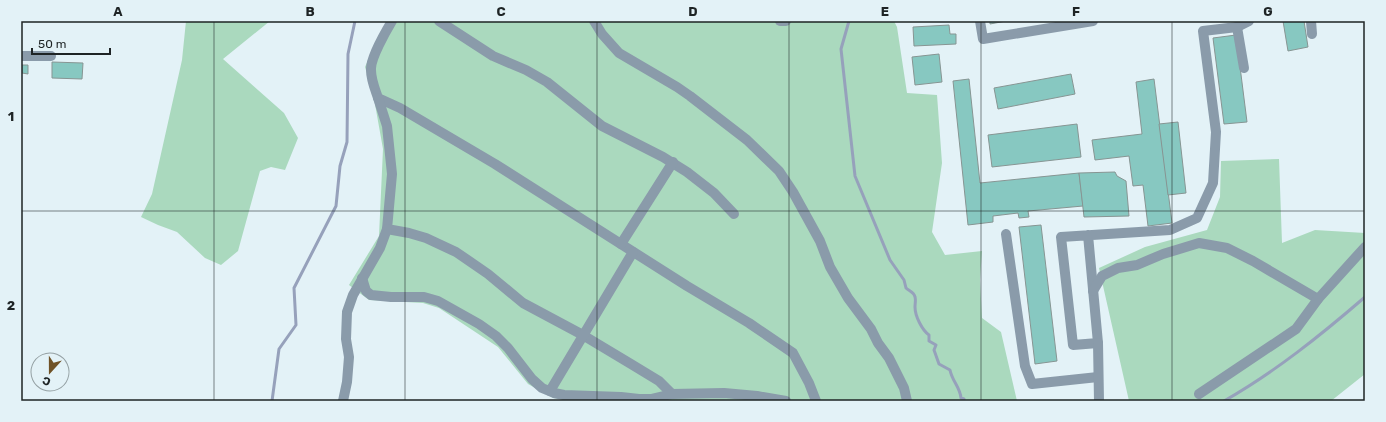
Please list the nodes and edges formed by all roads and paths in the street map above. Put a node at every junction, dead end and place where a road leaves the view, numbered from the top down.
1 (392, 21) edge
2 (440, 21) edge
3 (594, 21) edge
4 (780, 21) edge
5 (786, 21) edge
6 (980, 21) edge
7 (1093, 21) edge
8 (1249, 21) edge
9 (1311, 21) edge
10 (1237, 27) junction
11 (1312, 34) dead end
12 (21, 56) edge
13 (50, 56) dead end
14 (1244, 68) dead end
15 (378, 98) junction
16 (673, 162) junction
17 (734, 214) dead end
18 (387, 229) junction
19 (1006, 234) dead end
20 (1088, 235) junction
21 (622, 244) junction
22 (1365, 247) edge
23 (633, 252) junction
24 (362, 278) junction
25 (1093, 291) junction
26 (1318, 298) junction
27 (583, 336) junction
28 (1098, 343) junction
29 (1098, 377) junction
30 (550, 391) junction
31 (672, 394) junction
32 (1200, 394) dead end
33 (343, 401) edge
34 (786, 401) edge
35 (816, 401) edge
36 (907, 401) edge
37 (1099, 401) edge

1 - 15 lane
2 - 16 lane
3 - 36 lane
4 - 5 lane
6 - 7 lane
8 - 10 lane
9 - 11 lane
10 - 14 lane
10 - 20 lane
12 - 13 lane
15 - 18 lane
15 - 21 lane
16 - 17 lane
16 - 21 lane
18 - 24 lane
18 - 27 lane
19 - 29 lane
20 - 25 lane
20 - 28 lane
21 - 23 lane
22 - 26 lane
23 - 27 lane
23 - 35 lane
24 - 30 lane
24 - 33 lane
25 - 26 lane
25 - 28 lane
26 - 32 lane
27 - 30 lane
27 - 31 lane
28 - 29 lane
29 - 37 lane
30 - 31 lane
31 - 34 lane

